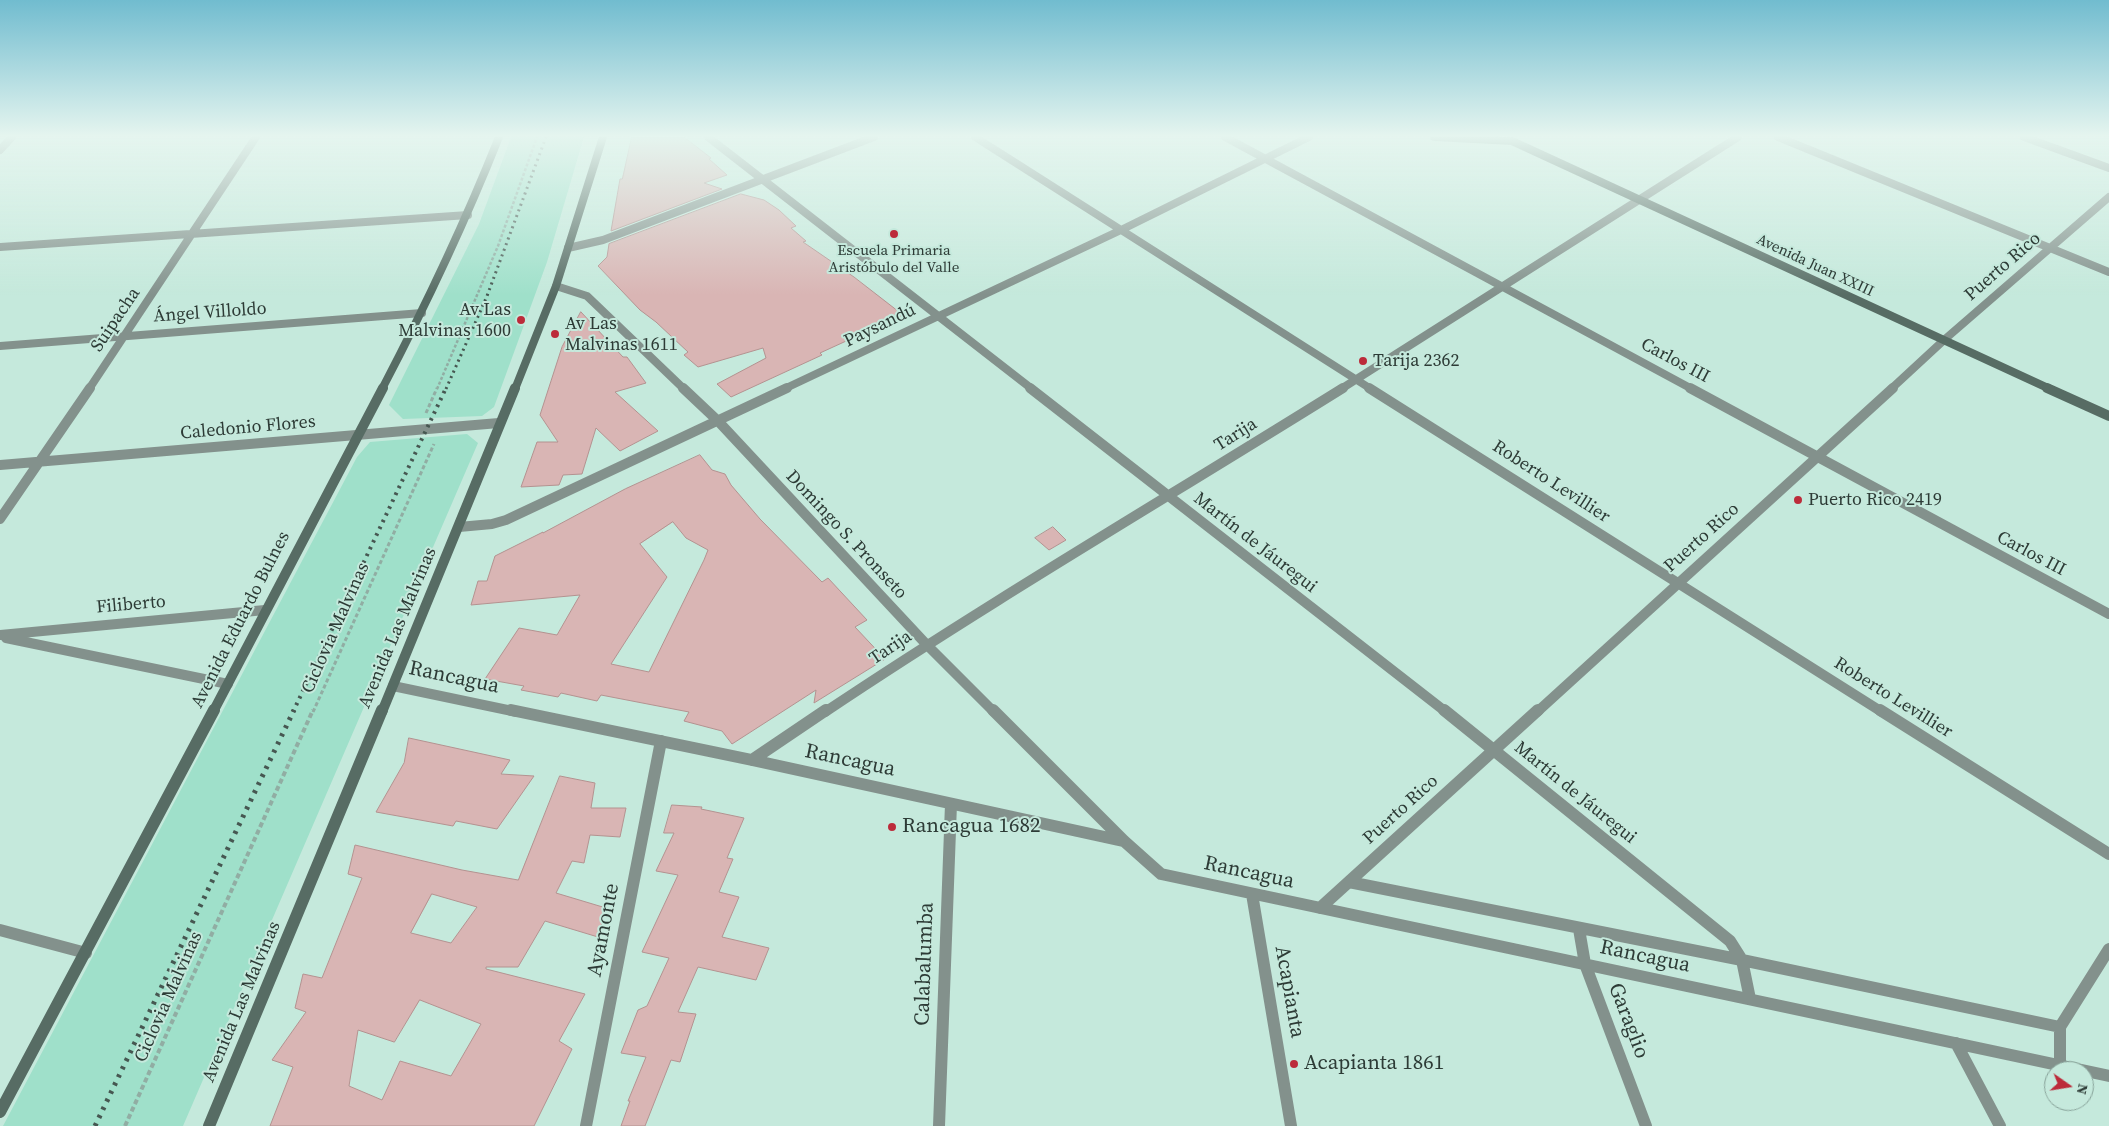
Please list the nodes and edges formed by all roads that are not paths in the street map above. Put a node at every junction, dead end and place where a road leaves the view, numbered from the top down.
1 (222, 190) edge
2 (478, 190) edge
3 (586, 190) edge
4 (735, 190) edge
5 (776, 190) edge
6 (1057, 190) edge
7 (1201, 190) edge
8 (1323, 190) edge
9 (1618, 190) edge
10 (1656, 190) edge
11 (1906, 190) edge
12 (2109, 197) edge
13 (1640, 200) junction
14 (468, 215) junction
15 (1121, 230) junction
16 (192, 235) junction
17 (0, 248) edge
18 (568, 248) junction
19 (2051, 249) junction
20 (2109, 272) edge
21 (556, 286) junction
22 (1504, 287) junction
23 (422, 313) junction
24 (938, 316) junction
25 (125, 336) junction
26 (1944, 340) junction
27 (0, 346) edge
28 (1357, 379) junction
29 (2109, 416) edge
30 (718, 421) junction
31 (499, 423) junction
32 (358, 435) junction
33 (1818, 457) junction
34 (40, 462) junction
35 (0, 465) edge
36 (1168, 497) junction
37 (0, 519) edge
38 (459, 526) junction
39 (1678, 584) junction
40 (265, 610) junction
41 (2109, 614) edge
42 (0, 636) edge
43 (926, 644) junction
44 (228, 684) junction
45 (392, 686) junction
46 (661, 741) junction
47 (1494, 748) junction
48 (752, 760) junction
49 (951, 804) junction
50 (1124, 841) junction
51 (2109, 854) edge
52 (1348, 882) junction
53 (1252, 894) junction
54 (1320, 908) junction
55 (1579, 929) junction
56 (0, 930) edge
57 (2109, 949) edge
58 (86, 954) junction
59 (1742, 960) junction
60 (1585, 964) junction
61 (1750, 999) junction
62 (2060, 1027) junction
63 (1956, 1043) junction
64 (2060, 1061) edge
65 (2044, 1062) edge
66 (2094, 1073) edge
67 (2109, 1076) edge
68 (0, 1112) edge
69 (209, 1126) edge
70 (586, 1126) edge
71 (939, 1126) edge
72 (1292, 1126) edge
73 (1646, 1126) edge
74 (2000, 1126) edge

1 - 16 street, Suipacha
2 - 14 main road, Avenida Eduardo Bulnes
3 - 18 main road, Avenida Las Malvinas
4 - 18 street
5 - 24 street, Martín de Jáuregui
6 - 15 street, Roberto Levillier
7 - 15 street, Paysandú
8 - 22 street, Carlos III
9 - 13 main road, Avenida Juan XXIII
10 - 13 street, Tarija
11 - 19 street
12 - 19 street, Puerto Rico
13 - 22 street, Tarija
13 - 26 main road, Avenida Juan XXIII
14 - 16 street
14 - 23 main road, Avenida Eduardo Bulnes
15 - 24 street, Paysandú
15 - 28 street, Roberto Levillier
16 - 17 street
16 - 25 street, Suipacha
18 - 21 main road, Avenida Las Malvinas
19 - 20 street
19 - 26 street, Puerto Rico
21 - 30 street, Domingo S. Pronseto
21 - 31 main road, Avenida Las Malvinas
22 - 28 street, Tarija
22 - 33 street, Carlos III
23 - 25 street, Ángel Villoldo
23 - 32 main road, Avenida Eduardo Bulnes
24 - 30 street, Paysandú
24 - 36 street, Martín de Jáuregui
25 - 27 street, Ángel Villoldo
25 - 34 street, Suipacha
26 - 29 main road, Avenida Juan XXIII
26 - 33 street, Puerto Rico
28 - 36 street, Tarija
28 - 39 street, Roberto Levillier
30 - 38 street, Paysandú
30 - 43 street, Domingo S. Pronseto
31 - 32 street, Caledonio Flores
31 - 38 main road, Avenida Las Malvinas
32 - 34 street, Caledonio Flores
32 - 40 main road, Avenida Eduardo Bulnes
33 - 39 street, Puerto Rico
33 - 41 street, Carlos III
34 - 35 street, Caledonio Flores
34 - 37 street, Suipacha
36 - 43 street, Tarija
36 - 47 street, Martín de Jáuregui
38 - 45 main road, Avenida Las Malvinas
39 - 47 street, Puerto Rico
39 - 51 street, Roberto Levillier
40 - 42 street, Filiberto
40 - 44 main road, Avenida Eduardo Bulnes
42 - 44 street, Filiberto
43 - 48 street, Tarija
43 - 50 street, Domingo S. Pronseto
44 - 58 main road, Avenida Eduardo Bulnes
45 - 46 street, Rancagua
45 - 69 main road, Avenida Las Malvinas
46 - 48 street, Rancagua
46 - 70 street, Ayamonte
47 - 52 street, Puerto Rico
47 - 59 street, Martín de Jáuregui
48 - 49 street, Rancagua
49 - 50 street, Rancagua
49 - 71 street, Calabalumba
50 - 53 street, Rancagua
52 - 54 street, Puerto Rico
52 - 55 street, Rancagua
53 - 54 street, Rancagua
53 - 72 street, Acapianta
54 - 60 street, Rancagua
55 - 59 street, Rancagua
55 - 60 street, Garaglio
56 - 58 street
57 - 62 street
58 - 68 main road, Avenida Eduardo Bulnes
59 - 61 street, Martín de Jáuregui
59 - 62 street, Rancagua
60 - 61 street, Rancagua
60 - 73 street, Garaglio
61 - 63 street, Rancagua
62 - 64 street
63 - 65 street, Rancagua
63 - 74 street
66 - 67 street, Rancagua

